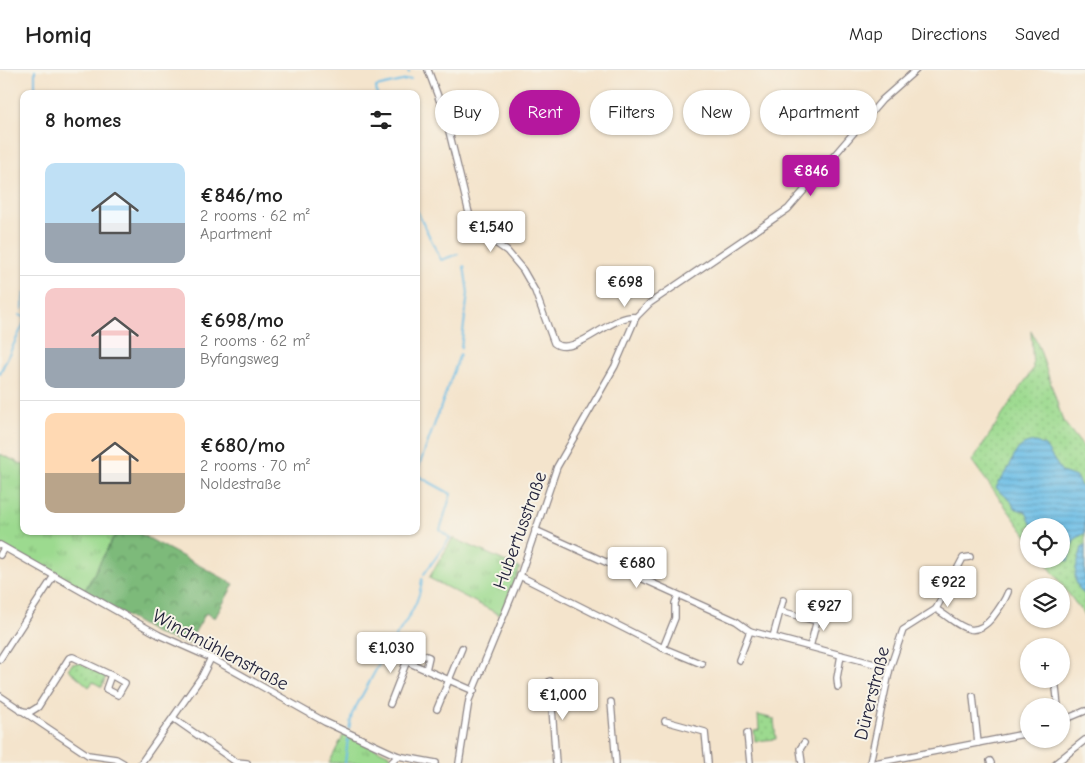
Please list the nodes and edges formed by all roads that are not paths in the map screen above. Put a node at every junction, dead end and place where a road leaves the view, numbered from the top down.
1 (428, 70) edge
2 (916, 70) edge
3 (636, 317) junction
4 (618, 322) junction
5 (629, 330) junction
6 (536, 530) junction
7 (2, 546) edge
8 (0, 555) edge
9 (970, 557) dead end
10 (54, 576) junction
11 (520, 576) junction
12 (1008, 592) dead end
13 (678, 596) junction
14 (783, 600) dead end
15 (936, 609) junction
16 (780, 611) junction
17 (819, 612) dead end
18 (816, 621) junction
19 (750, 631) junction
20 (773, 637) junction
21 (810, 647) junction
22 (462, 648) dead end
23 (663, 648) junction
24 (840, 655) junction
25 (211, 658) junction
26 (0, 659) edge
27 (739, 660) dead end
28 (409, 662) junction
29 (702, 664) dead end
30 (890, 668) junction
31 (426, 670) junction
32 (111, 676) dead end
33 (449, 680) junction
34 (550, 681) dead end
35 (838, 687) dead end
36 (474, 691) junction
37 (0, 696) edge
38 (973, 696) dead end
39 (611, 702) dead end
40 (390, 704) dead end
41 (38, 707) junction
42 (437, 709) dead end
43 (21, 711) junction
44 (1085, 711) edge
45 (1070, 717) edge
46 (173, 718) junction
47 (665, 720) dead end
48 (39, 723) junction
49 (747, 733) dead end
50 (1020, 735) edge
51 (1085, 740) edge
52 (978, 742) junction
53 (804, 743) dead end
54 (398, 756) junction
55 (123, 763) edge
56 (141, 763) edge
57 (236, 763) edge
58 (247, 763) edge
59 (391, 763) edge
60 (436, 763) edge
61 (459, 763) edge
62 (556, 763) edge
63 (616, 763) edge
64 (708, 763) edge
65 (750, 763) edge
66 (802, 763) edge
67 (870, 763) edge
68 (875, 763) edge
69 (1056, 763) edge

1 - 4 street
2 - 3 street
3 - 4 street
3 - 5 street, Hubertusstraße
4 - 5 street
5 - 6 street, Hubertusstraße
6 - 11 street, Hubertusstraße
6 - 13 street
7 - 8 street
7 - 10 street, Windmühlenstraße
9 - 15 street
10 - 25 street, Windmühlenstraße
10 - 26 street
11 - 23 street
11 - 36 street, Hubertusstraße
12 - 15 street
13 - 19 street
13 - 23 street
14 - 16 street
15 - 30 street, Dürerstraße
16 - 18 street
16 - 20 street
17 - 18 street
18 - 21 street
19 - 20 street
19 - 27 street
20 - 21 street
21 - 24 street
22 - 33 street
23 - 29 street
24 - 30 street
24 - 35 street
25 - 46 street
25 - 54 street, Windmühlenstraße
28 - 31 street
28 - 31 street
28 - 40 street
30 - 67 street, Dürerstraße
31 - 33 street
32 - 41 street
33 - 36 street
33 - 42 street
34 - 62 street
36 - 61 street, Hubertusstraße
37 - 43 street
38 - 52 street
39 - 63 street
41 - 43 street
41 - 48 street
43 - 48 street
44 - 45 street
46 - 56 street
46 - 57 street
47 - 64 street
48 - 55 street
49 - 65 street
50 - 52 street
51 - 69 street
52 - 68 street
53 - 66 street
54 - 59 street
54 - 60 street, Windmühlenstraße
57 - 58 street

